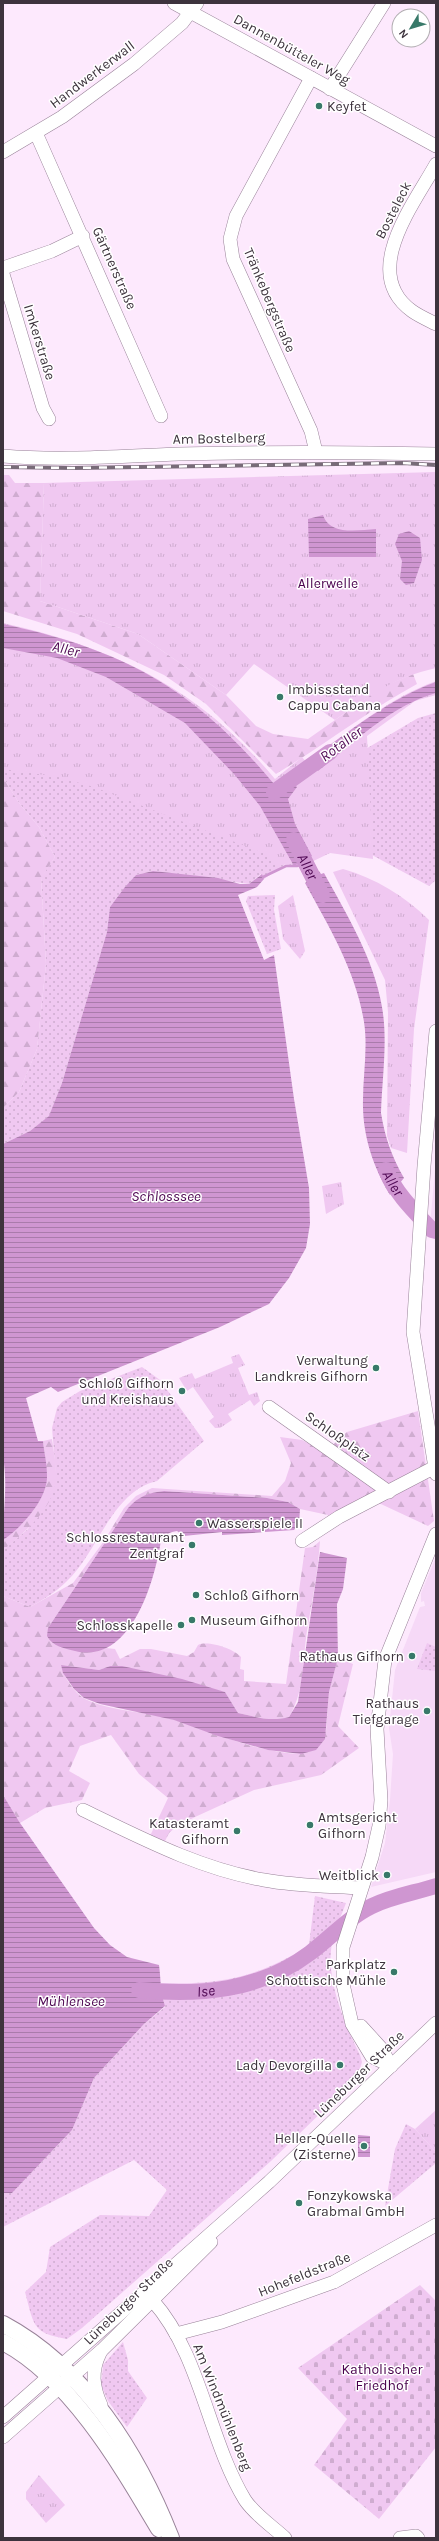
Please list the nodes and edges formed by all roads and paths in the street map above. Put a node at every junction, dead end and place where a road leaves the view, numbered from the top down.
1 (174, 3) edge
2 (384, 3) edge
3 (194, 7) edge
4 (311, 78) junction
5 (330, 89) junction
6 (36, 133) junction
7 (436, 146) edge
8 (3, 152) edge
9 (436, 164) edge
10 (83, 236) junction
11 (3, 268) edge
12 (3, 274) edge
13 (436, 324) edge
14 (162, 416) dead end
15 (49, 419) dead end
16 (316, 452) junction
17 (436, 454) edge
18 (3, 456) edge
19 (436, 1031) edge
20 (269, 1407) dead end
21 (436, 1471) edge
22 (389, 1492) junction
23 (436, 1534) edge
24 (302, 1541) dead end
25 (83, 1810) dead end
26 (361, 1888) junction
27 (436, 2023) edge
28 (391, 2066) junction
29 (269, 2182) junction
30 (436, 2225) edge
31 (153, 2301) junction
32 (3, 2324) edge
33 (176, 2334) junction
34 (3, 2342) edge
35 (102, 2350) junction
36 (66, 2371) junction
37 (48, 2376) junction
38 (60, 2388) junction
39 (104, 2414) junction
40 (3, 2417) edge
41 (3, 2437) edge
42 (164, 2538) edge
43 (171, 2538) edge
44 (285, 2538) edge
45 (400, 2538) edge
46 (418, 2538) edge

1 - 3 street, Dannenbütteler Weg
2 - 5 street
3 - 4 street, Dannenbütteler Weg
3 - 6 street, Handwerkerwall
4 - 5 street, Dannenbütteler Weg
4 - 16 street, Tränkebergstraße
5 - 7 street, Dannenbütteler Weg
6 - 8 street, Handwerkerwall
6 - 10 street, Gärtnerstraße
9 - 13 street, Bosteleck
10 - 11 street
10 - 14 street, Gärtnerstraße
12 - 15 street, Imkerstraße
16 - 17 street, Am Bostelberg
16 - 18 street, Am Bostelberg
19 - 21 street
20 - 22 street, Schloßplatz
21 - 22 street
22 - 24 street
23 - 26 street
25 - 26 street
26 - 28 street
27 - 28 street, Lüneburger Straße
28 - 29 street, Lüneburger Straße
29 - 31 street, Lüneburger Straße
29 - 36 street, Lüneburger Straße
30 - 33 street, Hohefeldstraße
31 - 33 street, Am Windmühlenberg
31 - 35 street, Lüneburger Straße
32 - 36 main road
33 - 44 street, Am Windmühlenberg
34 - 37 main road
35 - 36 street, Lüneburger Straße
35 - 39 street
36 - 37 street, Lüneburger Straße
36 - 38 street, Lüneburger Straße
36 - 39 main road
37 - 38 main road
37 - 40 street, Lüneburger Straße
38 - 41 street, Lüneburger Straße
38 - 42 main road
39 - 43 main road
45 - 46 street

